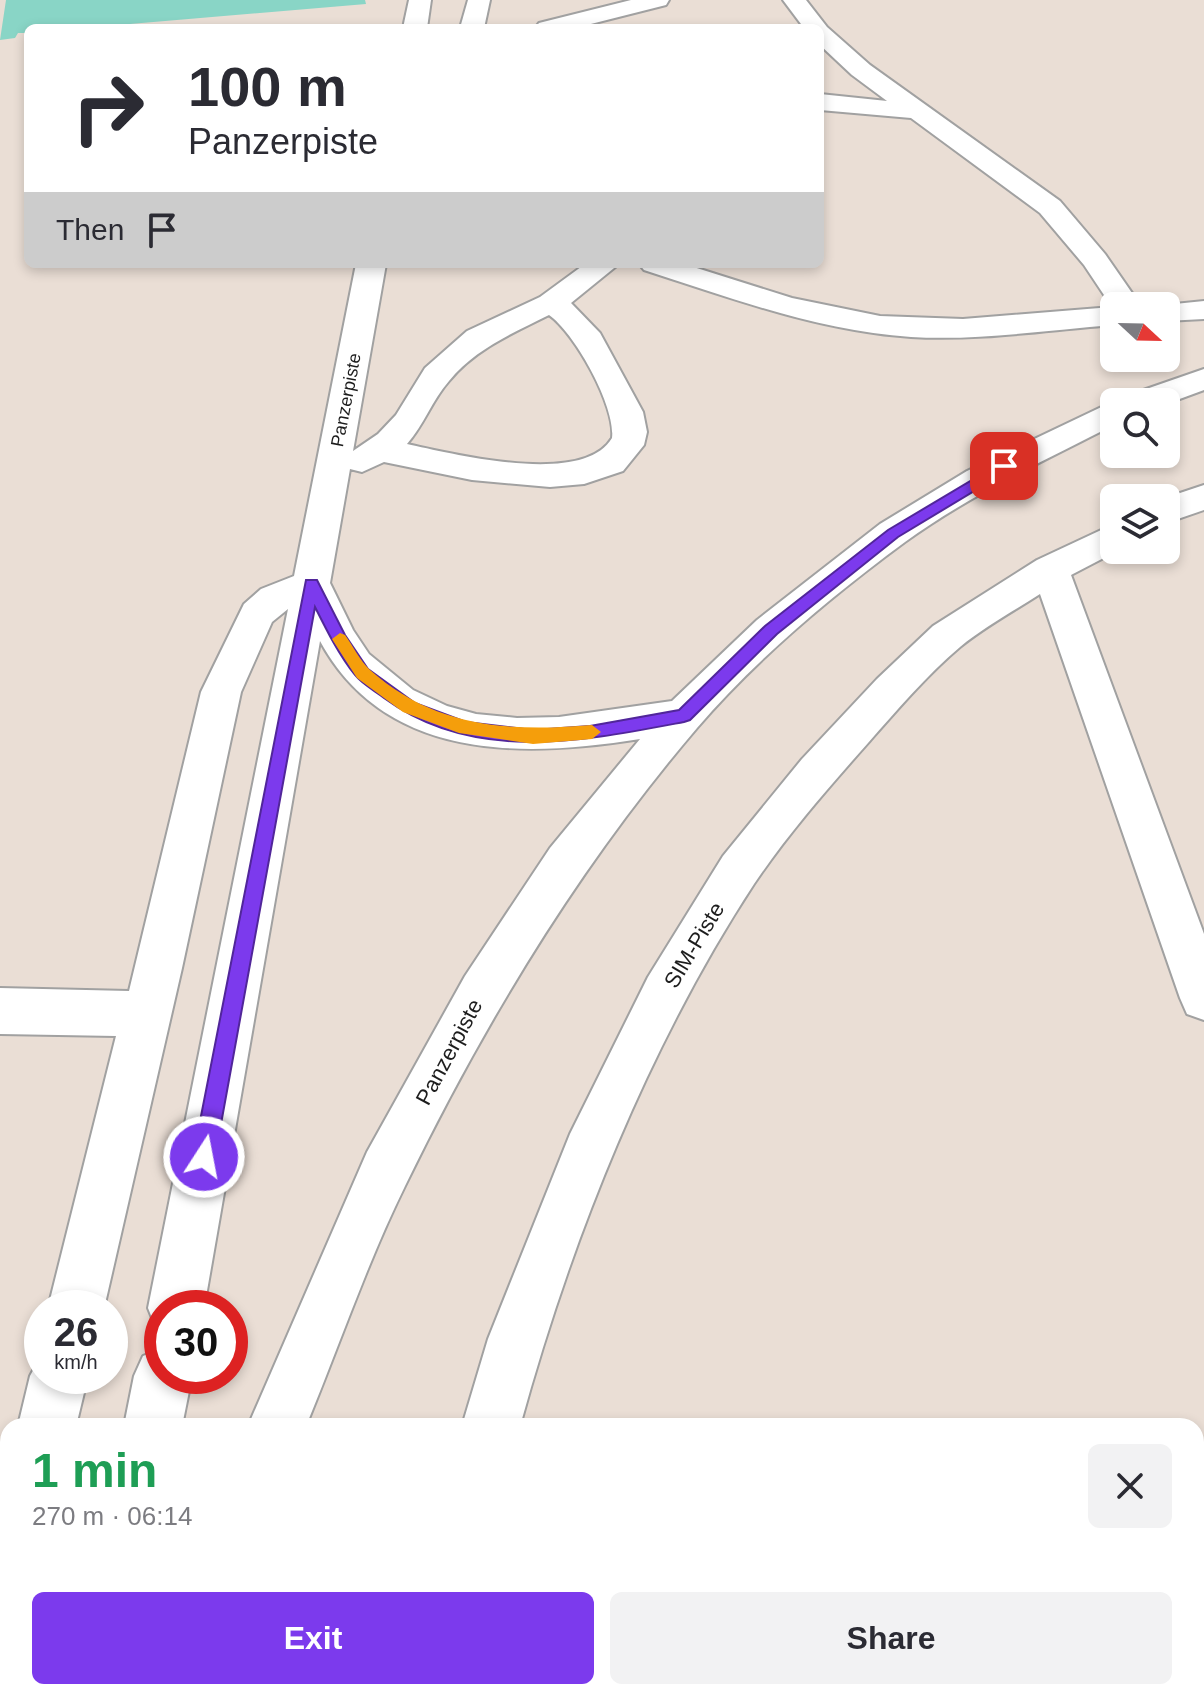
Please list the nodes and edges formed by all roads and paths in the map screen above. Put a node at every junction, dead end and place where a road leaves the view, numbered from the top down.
1 (420, 0) edge
2 (479, 0) edge
3 (658, 0) edge
4 (794, 0) edge
5 (416, 24) edge
6 (473, 24) edge
7 (563, 24) edge
8 (813, 24) edge
9 (824, 36) edge
10 (824, 102) edge
11 (917, 111) junction
12 (370, 268) edge
13 (599, 268) edge
14 (668, 268) edge
15 (1117, 292) edge
16 (551, 303) junction
17 (1204, 310) edge
18 (1180, 311) edge
19 (1100, 317) edge
20 (1204, 379) edge
21 (1179, 388) edge
22 (1100, 419) edge
23 (378, 450) junction
24 (330, 483) junction
25 (1204, 497) edge
26 (1180, 506) edge
27 (1100, 544) edge
28 (1050, 569) junction
29 (312, 584) junction
30 (684, 715) junction
31 (1204, 998) edge
32 (0, 1011) edge
33 (146, 1014) junction
34 (80, 1290) edge
35 (179, 1290) edge
36 (55, 1394) edge
37 (159, 1394) edge
38 (49, 1418) edge
39 (155, 1418) edge
40 (280, 1418) edge
41 (493, 1418) edge

1 - 5 street
2 - 6 street
3 - 7 street
4 - 8 street
9 - 11 street
10 - 11 street
11 - 15 street
12 - 24 street, Panzerpiste
13 - 16 street
14 - 19 street
16 - 23 street
16 - 23 street
17 - 18 street
20 - 21 street
22 - 30 street, Panzerpiste
23 - 24 street
24 - 29 street, Panzerpiste
25 - 26 street
27 - 28 street, SIM-Piste
28 - 31 street
28 - 41 street, SIM-Piste
29 - 30 street
29 - 33 street
29 - 35 street, Panzerpiste
30 - 40 street, Panzerpiste
32 - 33 street
33 - 34 street
36 - 38 street
37 - 39 street

